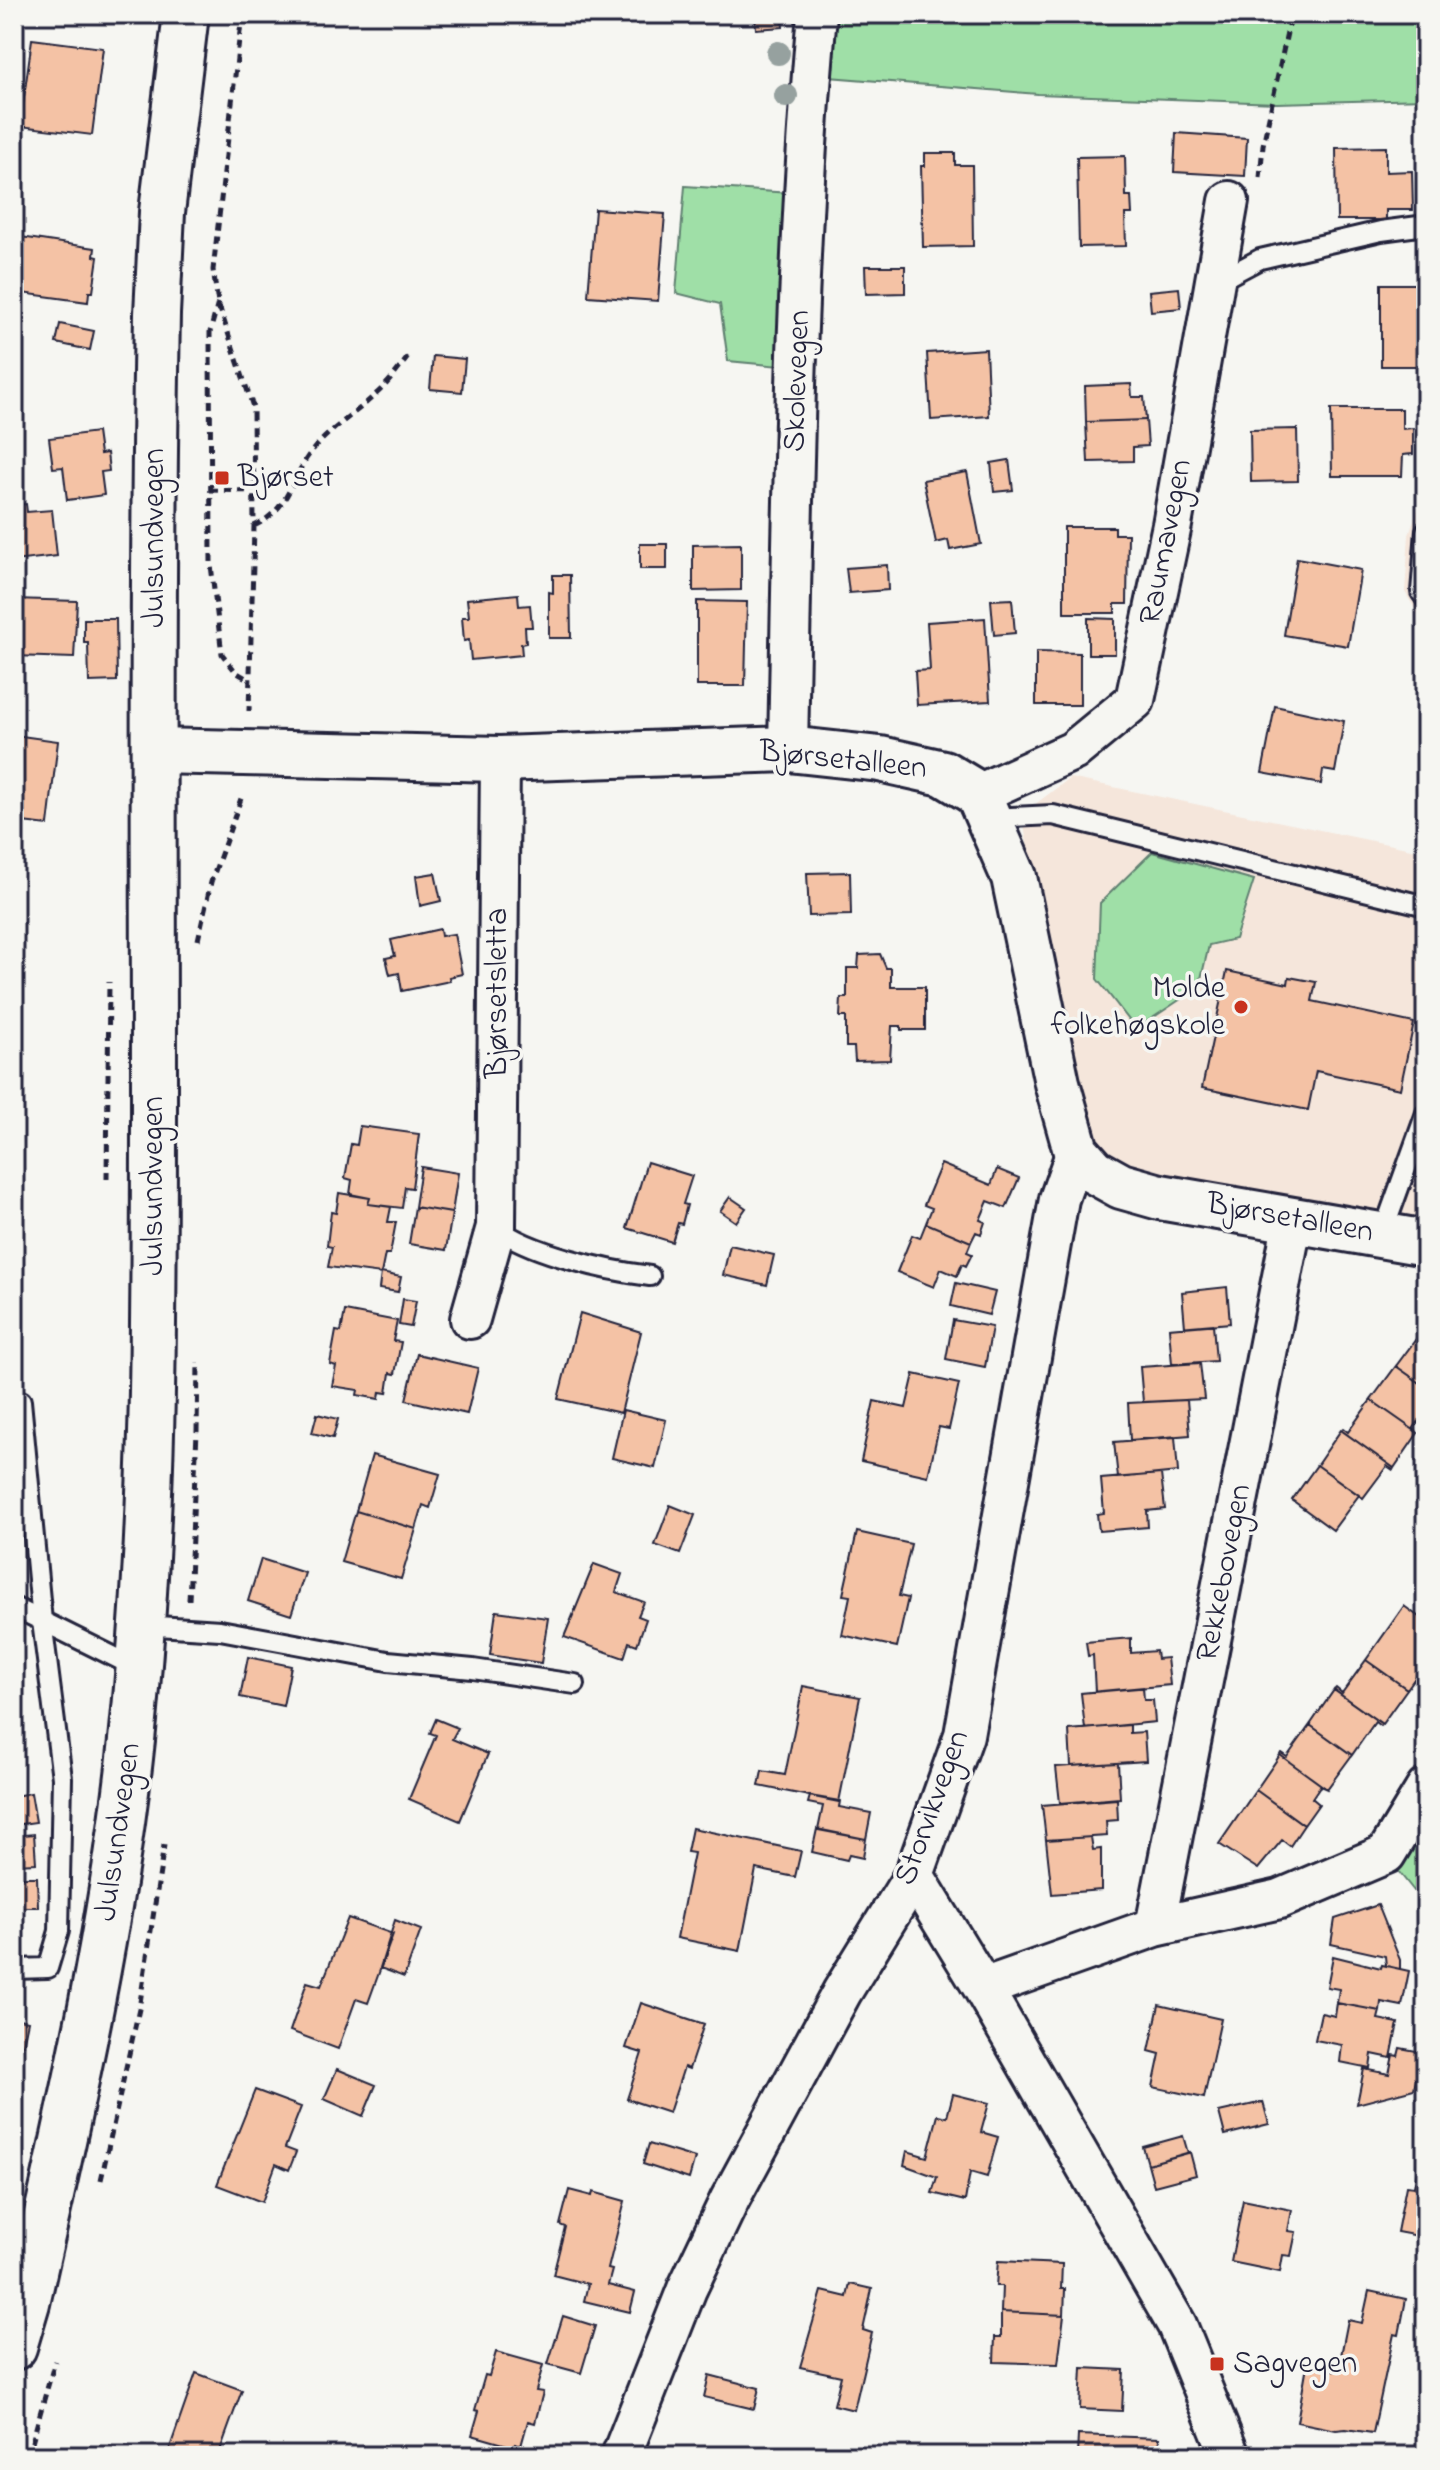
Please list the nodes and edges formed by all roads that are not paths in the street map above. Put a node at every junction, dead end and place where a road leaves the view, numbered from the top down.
1 (186, 14) edge
2 (817, 14) edge
3 (1244, 192) road end
4 (1426, 225) edge
5 (1215, 283) junction
6 (1426, 531) edge
7 (1426, 599) edge
8 (788, 749) junction
9 (155, 751) junction
10 (500, 759) junction
11 (983, 806) junction
12 (1426, 906) edge
13 (1426, 1113) edge
14 (1076, 1151) junction
15 (1293, 1220) junction
16 (496, 1227) junction
17 (1382, 1235) junction
18 (1426, 1243) edge
19 (650, 1276) dead end
20 (470, 1319) dead end
21 (14, 1399) edge
22 (14, 1607) edge
23 (42, 1621) junction
24 (142, 1625) junction
25 (139, 1669) junction
26 (575, 1684) dead end
27 (1426, 1788) edge
28 (914, 1875) junction
29 (1155, 1927) junction
30 (14, 1969) edge
31 (983, 1988) junction
32 (14, 2347) edge
33 (621, 2456) edge
34 (1230, 2456) edge

1 - 9 main road, Julsundvegen
2 - 8 street, Skolevegen
3 - 5 street, Raumavegen
4 - 5 lane
5 - 11 street, Raumavegen
6 - 7 lane
8 - 10 main road, Bjørsetalleen
8 - 11 main road, Bjørsetalleen
9 - 10 main road, Bjørsetalleen
9 - 24 main road, Julsundvegen
10 - 16 street, Bjørsetsletta
11 - 12 lane
11 - 14 main road
13 - 17 lane
14 - 15 main road, Bjørsetalleen
14 - 28 street, Storvikvegen
15 - 17 main road, Bjørsetalleen
15 - 29 street, Rekkebovegen
16 - 19 lane
16 - 20 street, Bjørsetsletta
17 - 18 main road, Bjørsetalleen
21 - 23 lane
22 - 23 lane
23 - 25 lane
23 - 30 lane
24 - 25 main road, Julsundvegen
24 - 26 lane
25 - 32 main road, Julsundvegen
27 - 29 street
28 - 31 street
28 - 33 street, Storvikvegen
29 - 31 street
31 - 34 street

